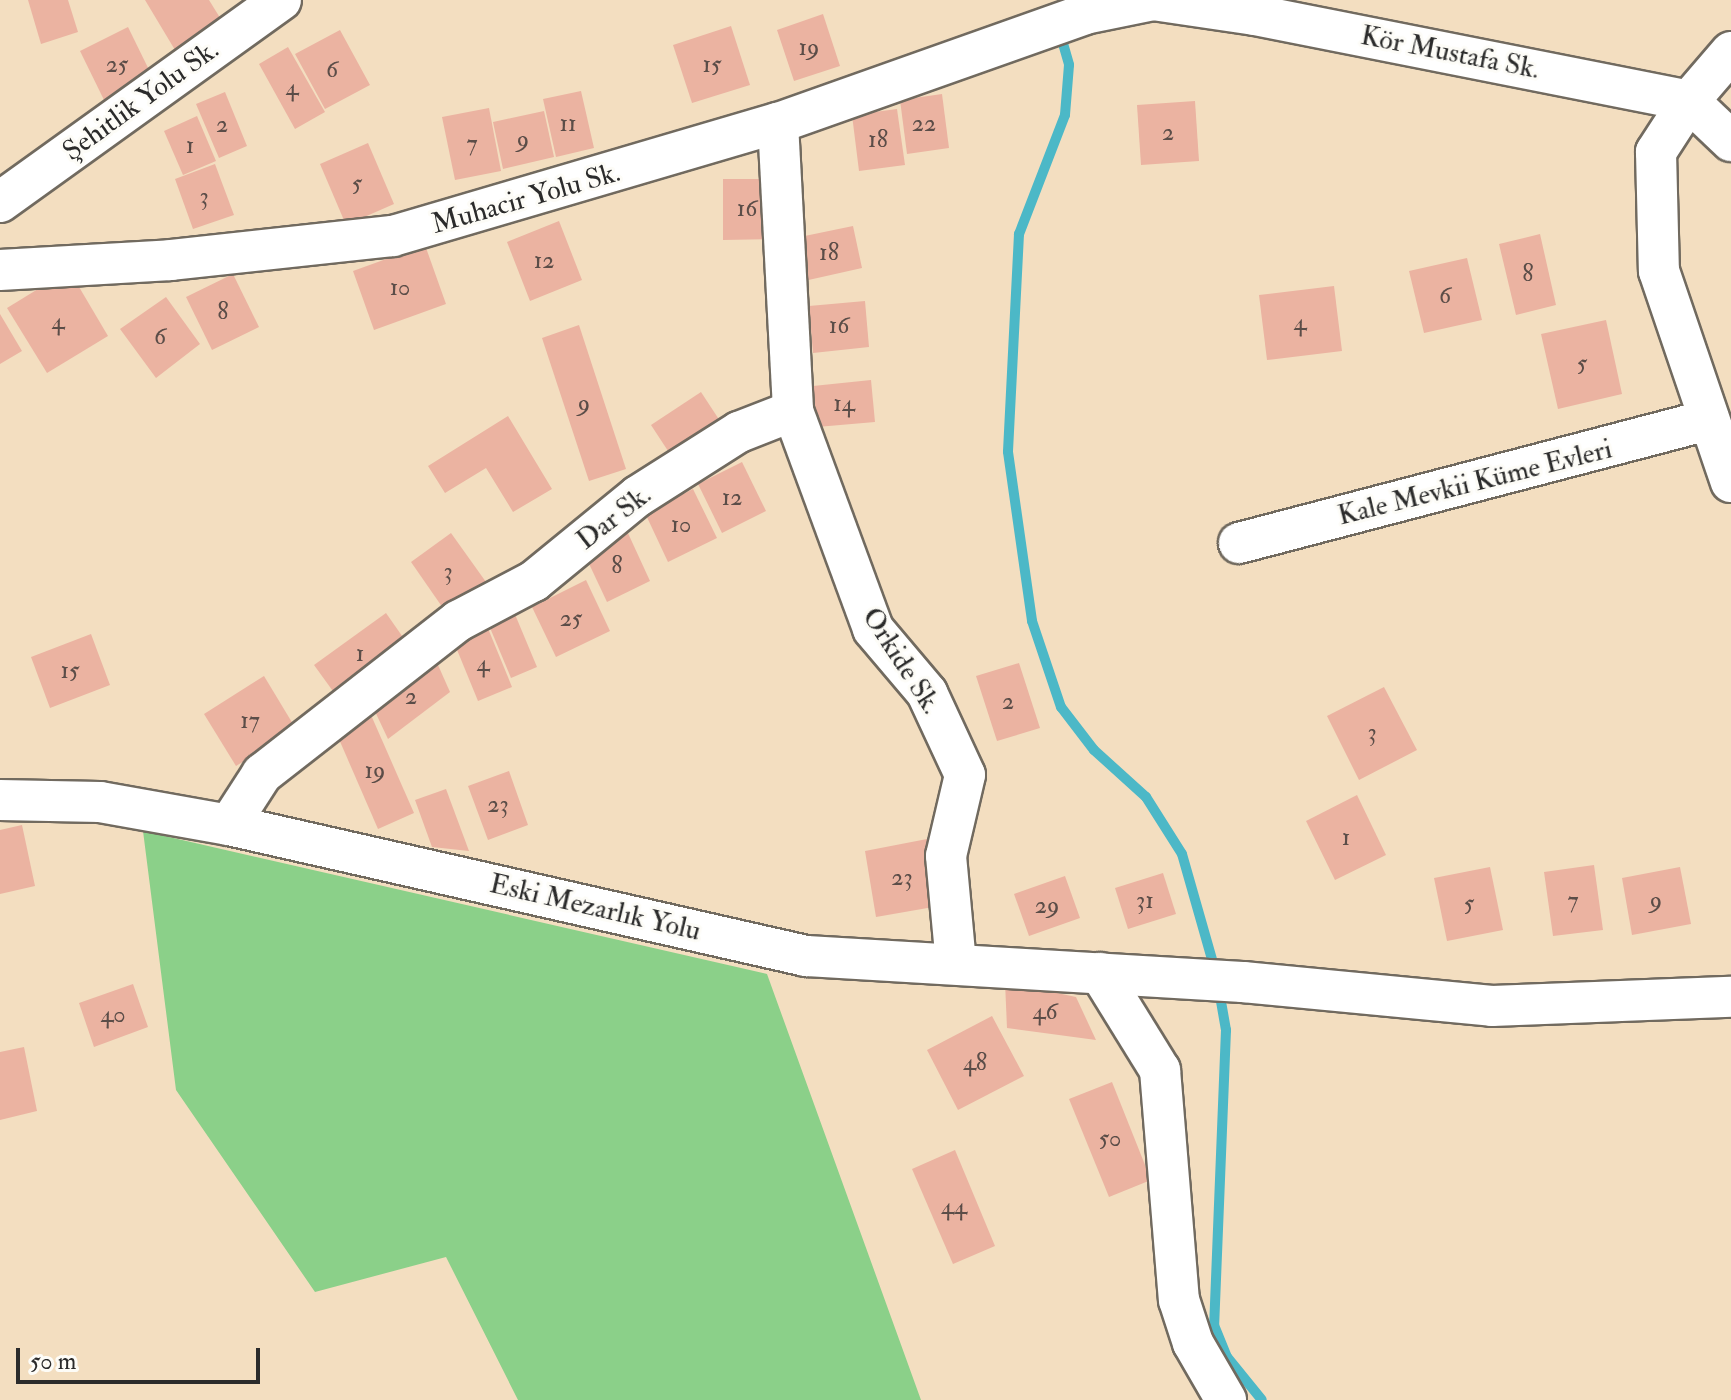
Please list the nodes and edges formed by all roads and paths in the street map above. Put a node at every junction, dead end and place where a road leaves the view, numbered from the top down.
1 (281, 0) edge
2 (1153, 0) edge
3 (1031, 32) joint
4 (1731, 52) edge
5 (1689, 101) junction
6 (778, 123) junction
7 (1731, 141) edge
8 (0, 202) edge
9 (0, 270) edge
10 (793, 411) junction
11 (1709, 420) junction
12 (1731, 482) edge
13 (1239, 543) dead end
14 (0, 800) edge
15 (229, 825) junction
16 (956, 964) junction
17 (1100, 973) junction
18 (1731, 997) edge
19 (1226, 1400) edge

1 - 8 street, Şehitlik Yolu Sk.
2 - 3 street, Kör Mustafa Sk.
2 - 5 street, Kör Mustafa Sk.
3 - 6 street, Muhacir Yolu Sk.
4 - 5 street
5 - 7 street
5 - 11 street
6 - 9 street, Muhacir Yolu Sk.
6 - 10 street
10 - 15 street, Dar Sk.
10 - 16 street, Orkide Sk.
11 - 12 street
11 - 13 street, Kale Mevkii Küme Evleri
14 - 15 street, Eski Mezarlık Yolu
15 - 16 street, Eski Mezarlık Yolu
16 - 17 street, Eski Mezarlık Yolu
17 - 18 street, Eski Mezarlık Yolu
17 - 19 street

